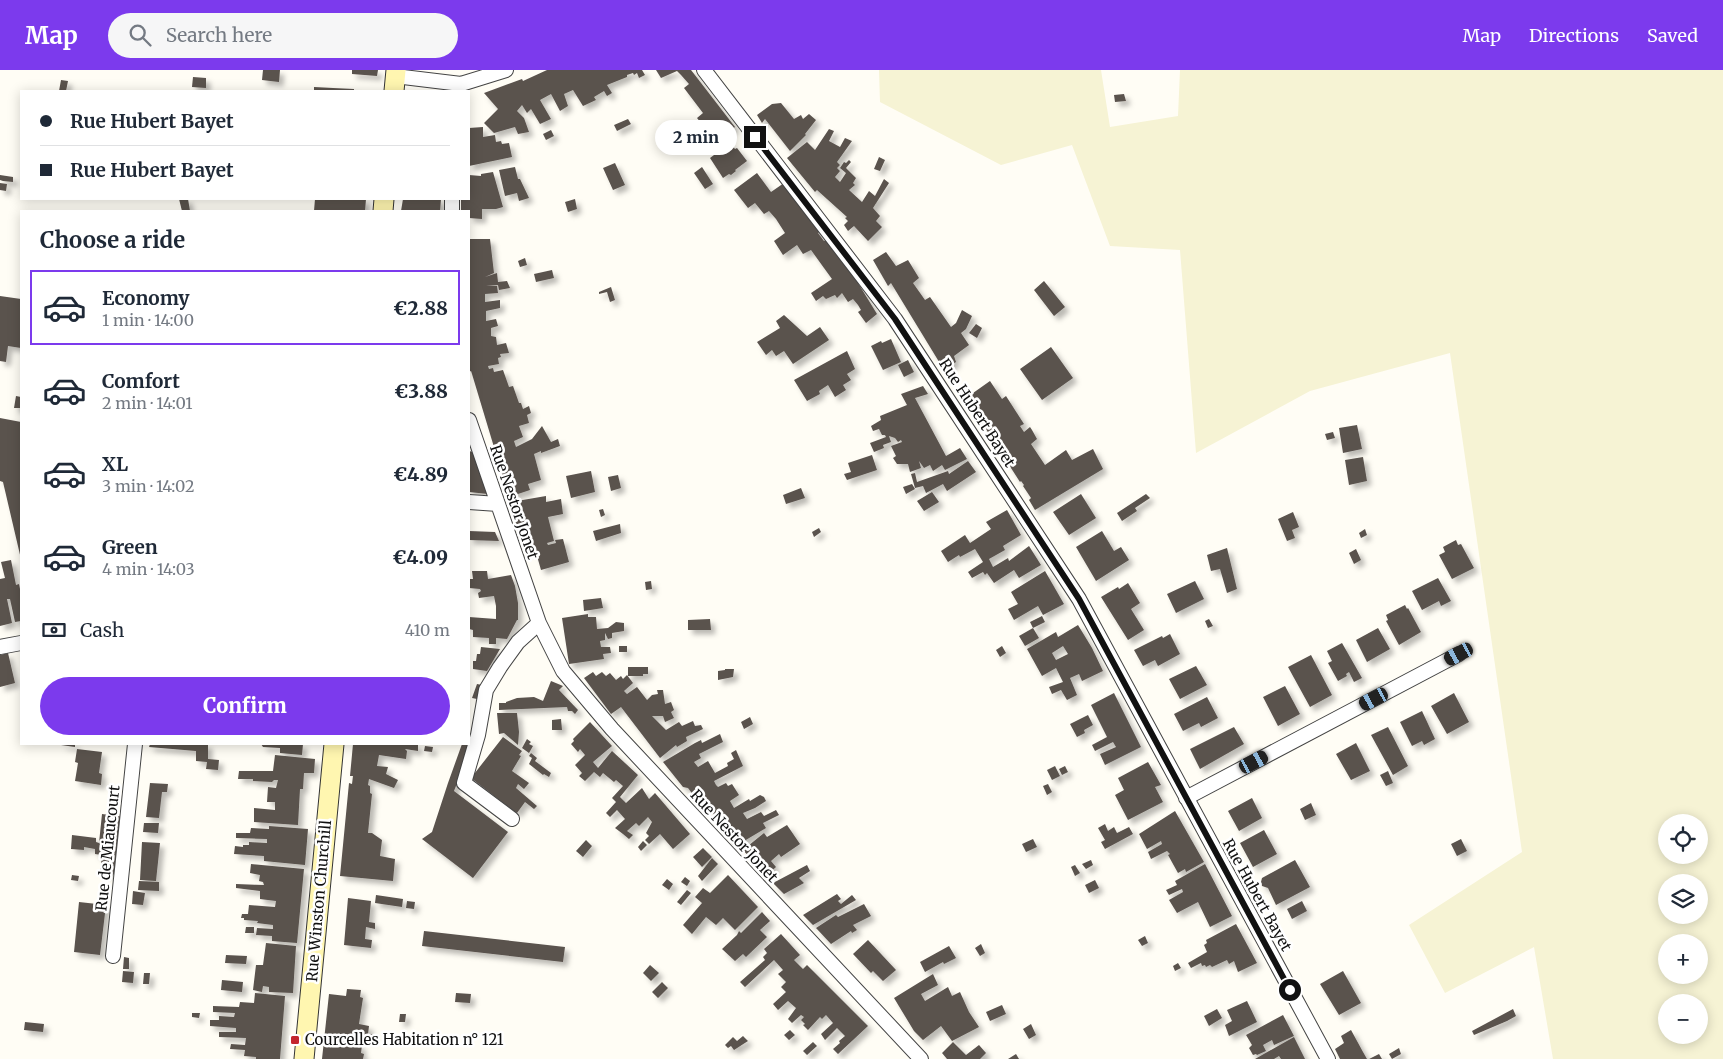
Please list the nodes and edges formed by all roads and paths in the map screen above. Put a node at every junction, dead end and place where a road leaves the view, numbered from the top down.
1 (506, 70) edge
2 (704, 70) edge
3 (395, 79) edge
4 (460, 88) edge
5 (470, 423) edge
6 (470, 502) edge
7 (498, 504) junction
8 (539, 623) junction
9 (20, 643) edge
10 (0, 647) edge
11 (1459, 654) dead end
12 (135, 745) edge
13 (334, 745) edge
14 (1186, 798) junction
15 (512, 819) dead end
16 (113, 956) dead end
17 (304, 1059) edge
18 (921, 1059) edge
19 (1328, 1059) edge

1 - 4 street
2 - 14 street, Rue Hubert Bayet
3 - 4 street
5 - 7 street, Rue Nestor Jonet
6 - 7 street
7 - 8 street, Rue Nestor Jonet
8 - 15 street
8 - 18 street, Rue Nestor Jonet
9 - 10 street
11 - 14 street
12 - 16 street, Rue de Miaucourt
13 - 17 main road, Rue Winston Churchill
14 - 19 street, Rue Hubert Bayet

